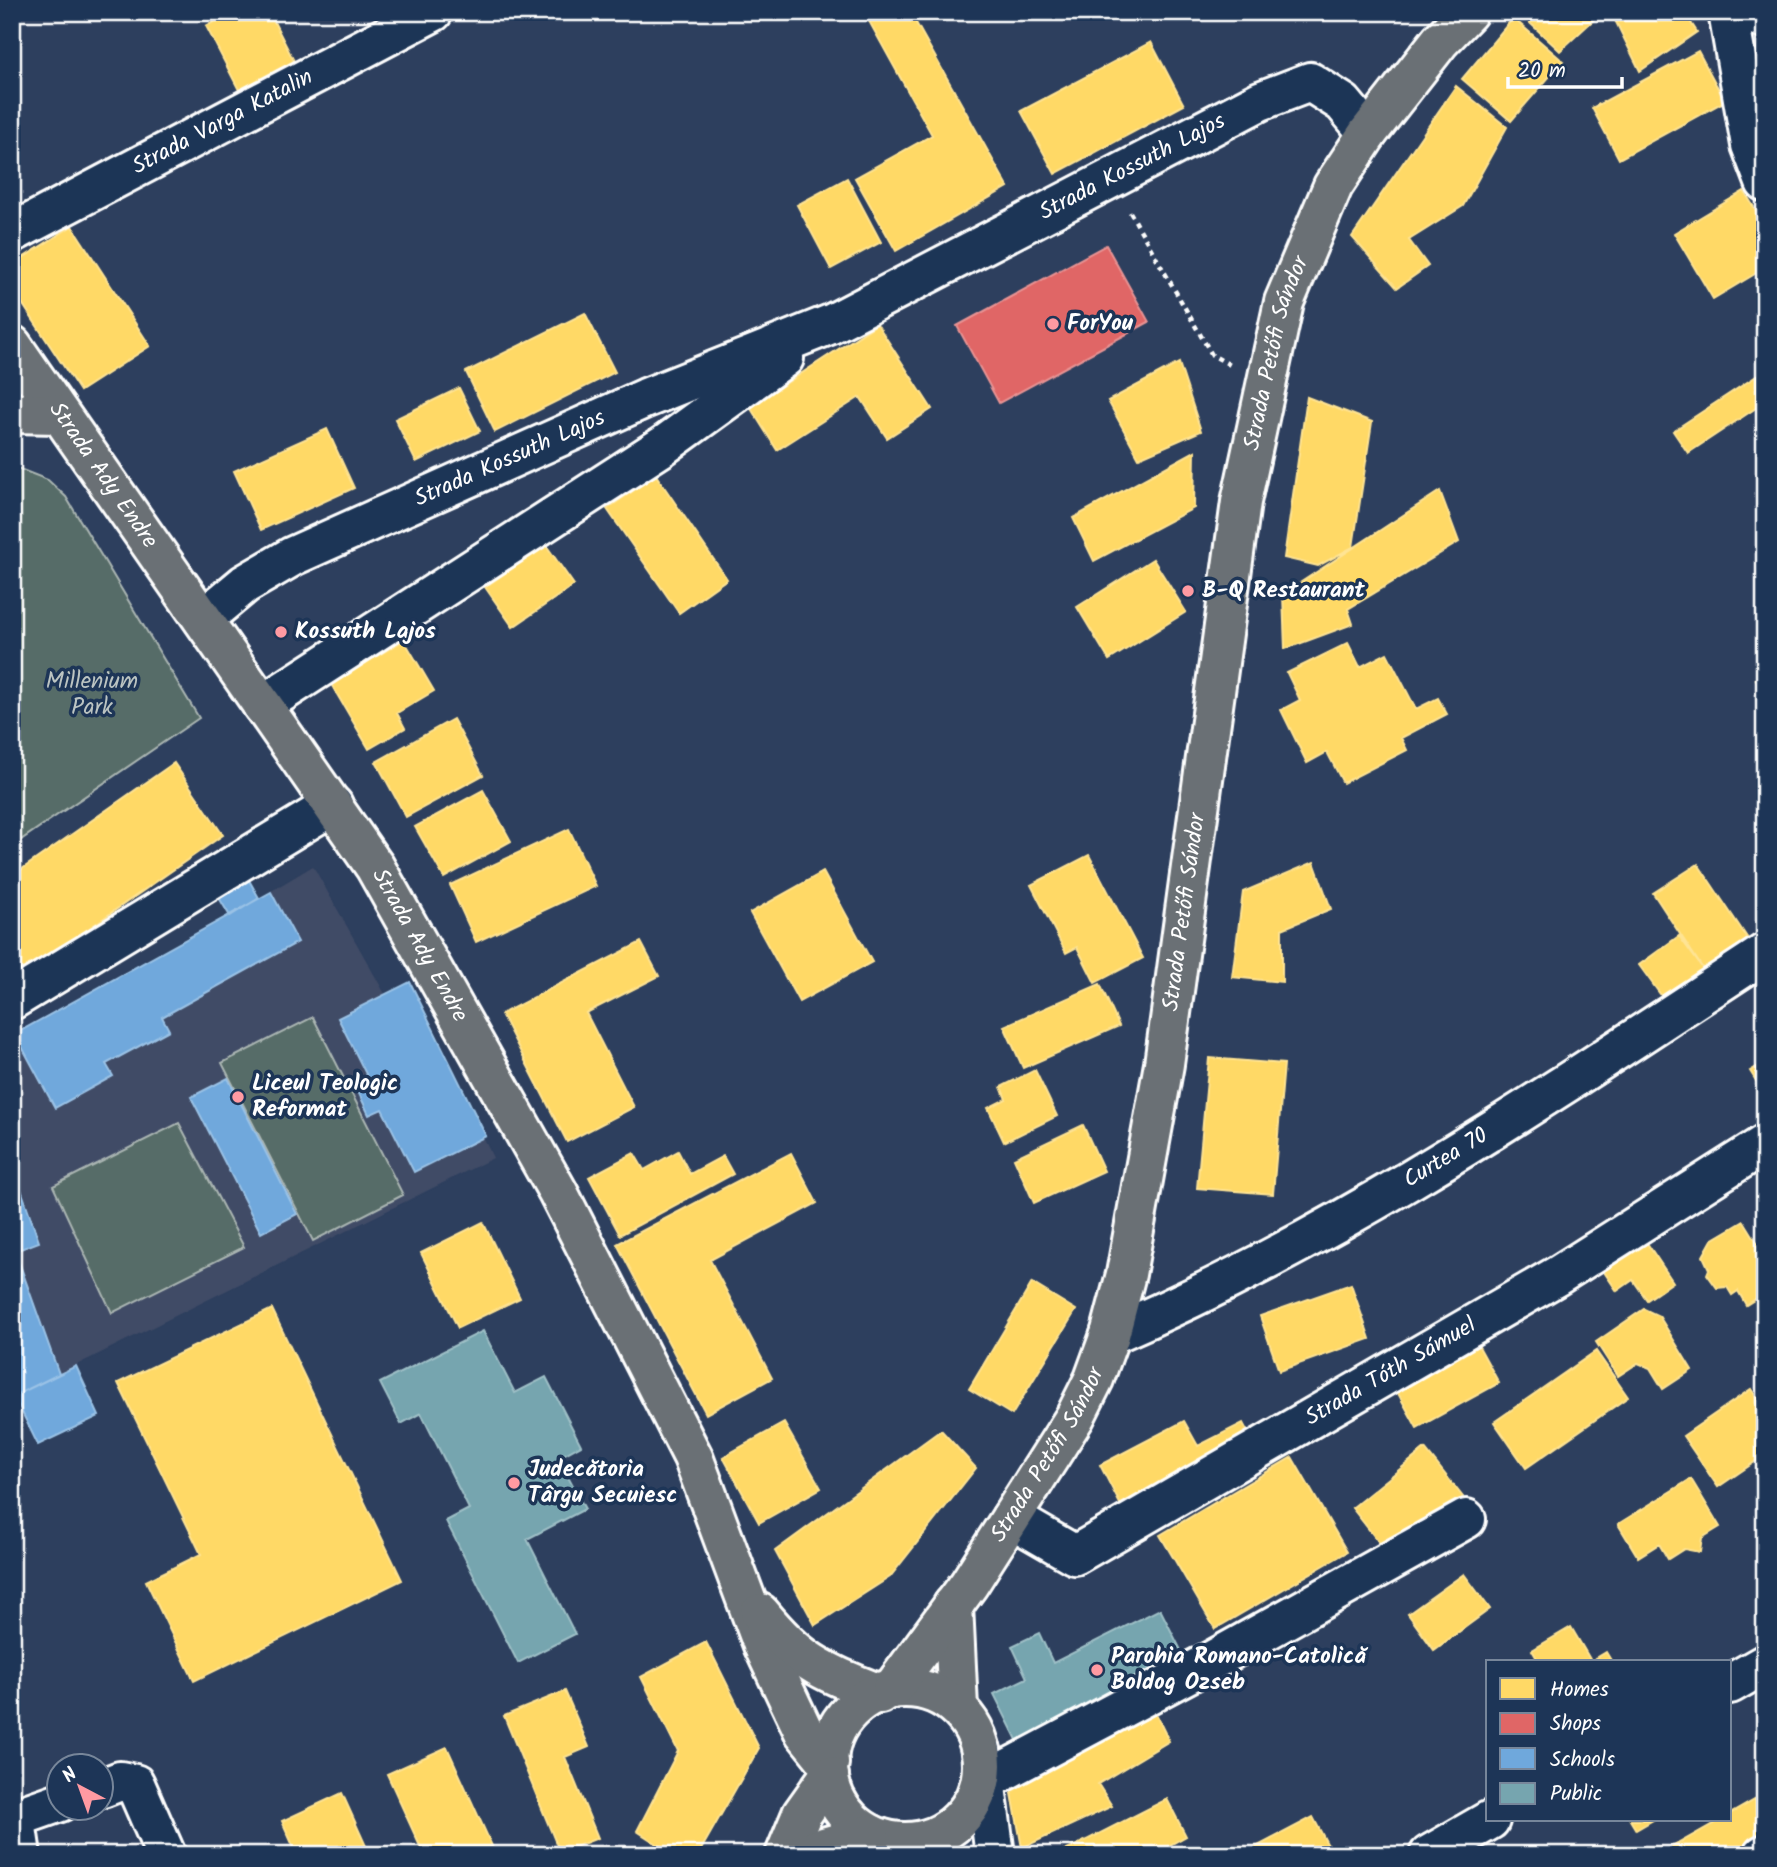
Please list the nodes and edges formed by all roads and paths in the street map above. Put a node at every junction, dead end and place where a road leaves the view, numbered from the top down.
1 (433, 12) edge
2 (1468, 12) edge
3 (1728, 12) edge
4 (1749, 12) edge
5 (1765, 19) edge
6 (1368, 133) junction
7 (1111, 178) junction
8 (1765, 182) edge
9 (12, 233) edge
10 (831, 324) junction
11 (12, 345) edge
12 (1266, 386) junction
13 (12, 413) edge
14 (58, 414) junction
15 (203, 619) junction
16 (262, 705) junction
17 (333, 805) junction
18 (1765, 953) edge
19 (12, 1000) edge
20 (1765, 1144) edge
21 (1110, 1335) junction
22 (1011, 1518) junction
23 (1466, 1519) dead end
24 (746, 1595) junction
25 (953, 1605) junction
26 (1765, 1664) edge
27 (1732, 1683) edge
28 (886, 1691) junction
29 (957, 1708) junction
30 (983, 1766) junction
31 (829, 1769) junction
32 (116, 1783) edge
33 (46, 1807) edge
34 (1487, 1822) edge
35 (905, 1844) edge
36 (22, 1855) edge
37 (166, 1855) edge
38 (785, 1855) edge
39 (795, 1855) edge
40 (995, 1855) edge
41 (1429, 1855) edge

1 - 9 street, Strada Varga Katalin
2 - 6 main road
3 - 8 street
4 - 5 street
6 - 7 street, Strada Kossuth Lajos
6 - 12 main road, Strada Petőfi Sándor
7 - 10 street, Strada Kossuth Lajos
7 - 12 path
10 - 15 street, Strada Kossuth Lajos
10 - 16 street, Strada Kossuth Lajos
11 - 14 main road, Strada Ady Endre
12 - 21 main road, Strada Petőfi Sándor
13 - 14 main road
14 - 15 main road, Strada Ady Endre
15 - 16 main road, Strada Ady Endre
16 - 17 main road, Strada Ady Endre
17 - 19 street
17 - 24 main road, Strada Ady Endre
18 - 21 street, Curtea 70
20 - 22 street, Strada Tóth Sámuel
21 - 22 main road, Strada Petőfi Sándor
22 - 25 main road, Strada Petőfi Sándor
23 - 30 street
24 - 28 main road, Strada Ady Endre
24 - 31 main road, Strada Ady Endre
25 - 28 main road, Strada Petőfi Sándor
25 - 29 main road
26 - 27 street
28 - 29 main road
28 - 31 main road
29 - 30 main road
30 - 35 main road
30 - 40 street
31 - 35 main road
31 - 38 main road
32 - 37 street
33 - 36 street
34 - 41 street
35 - 39 main road

